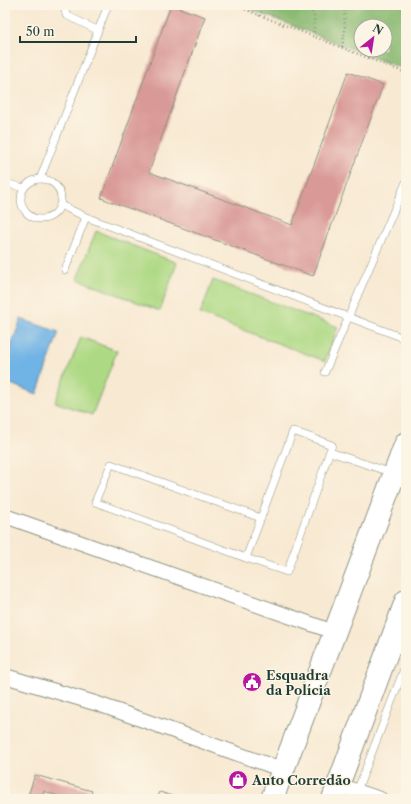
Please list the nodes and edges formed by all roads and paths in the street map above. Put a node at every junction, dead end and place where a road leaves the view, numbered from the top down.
1 (67, 5) edge
2 (108, 5) edge
3 (234, 5) edge
4 (267, 5) edge
5 (308, 5) edge
6 (328, 5) edge
7 (344, 5) edge
8 (313, 11) junction
9 (259, 16) junction
10 (97, 30) junction
11 (313, 35) junction
12 (342, 47) junction
13 (406, 73) edge
14 (40, 179) junction
15 (406, 182) edge
16 (5, 183) edge
17 (24, 188) junction
18 (60, 205) junction
19 (86, 217) junction
20 (65, 270) dead end
21 (348, 318) junction
22 (406, 339) edge
23 (324, 372) dead end
24 (406, 443) edge
25 (330, 452) junction
26 (394, 474) junction
27 (5, 516) edge
28 (261, 518) junction
29 (246, 558) junction
30 (406, 601) edge
31 (334, 632) junction
32 (398, 645) edge
33 (406, 664) edge
34 (5, 676) edge
35 (283, 770) junction
36 (346, 794) edge
37 (272, 799) edge
38 (380, 799) edge

1 - 10 lane
2 - 10 lane
3 - 9 path
4 - 9 path
5 - 8 path
6 - 8 path
7 - 12 path
8 - 11 path
9 - 11 path
10 - 14 lane
11 - 12 path
12 - 13 path
14 - 17 lane
14 - 18 lane
15 - 21 lane
16 - 17 lane
17 - 18 lane
18 - 19 lane
19 - 20 lane
19 - 21 lane
21 - 22 lane
21 - 23 lane
24 - 26 highway
25 - 26 lane
25 - 28 lane
25 - 29 lane
26 - 31 highway
27 - 31 street
28 - 29 lane
28 - 29 lane
30 - 32 highway
31 - 35 highway
32 - 36 highway
33 - 36 lane
34 - 35 street
35 - 37 highway
36 - 38 street

